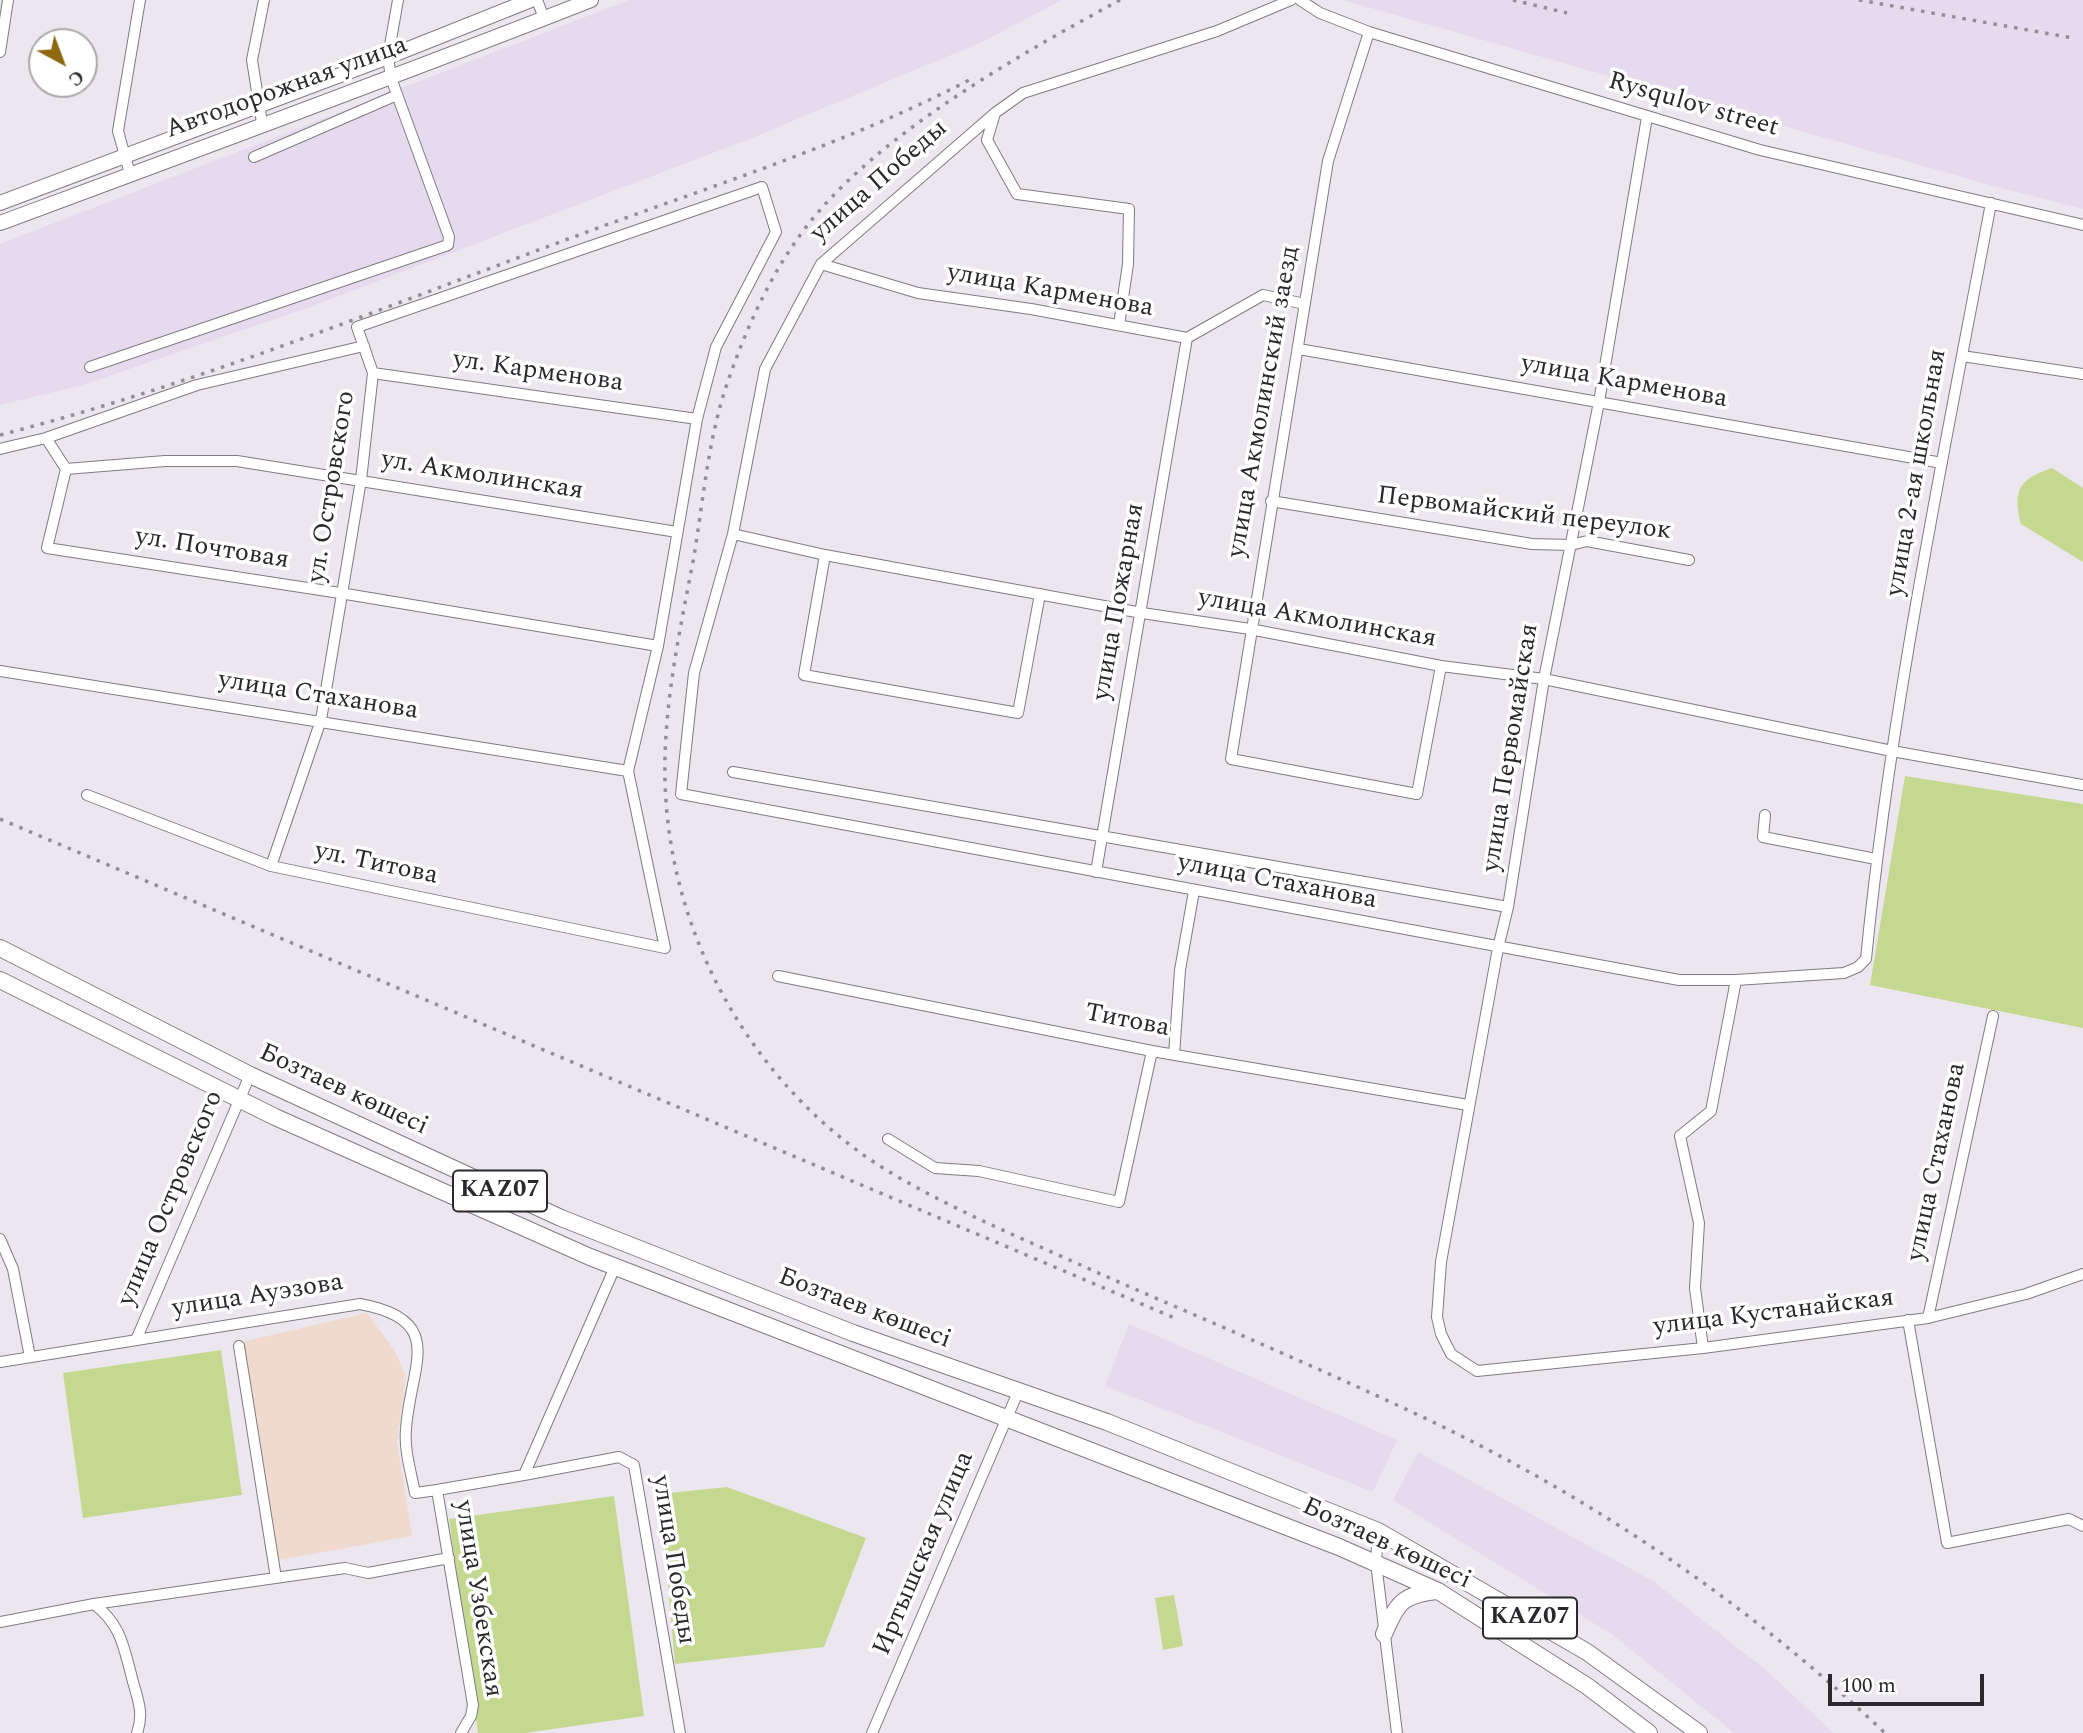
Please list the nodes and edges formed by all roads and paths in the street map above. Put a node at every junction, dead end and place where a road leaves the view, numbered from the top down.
1 (9, 0) edge
2 (140, 0) edge
3 (264, 0) edge
4 (398, 0) edge
5 (531, 0) edge
6 (537, 0) edge
7 (591, 0) edge
8 (1291, 0) edge
9 (1300, 0) edge
10 (544, 18) junction
11 (1369, 32) junction
12 (429, 41) junction
13 (0, 52) edge
14 (388, 57) junction
15 (436, 60) junction
16 (391, 78) junction
17 (397, 95) junction
18 (257, 105) junction
19 (995, 113) junction
20 (1647, 117) junction
21 (262, 123) junction
22 (124, 156) junction
23 (254, 158) dead end
24 (130, 174) junction
25 (0, 203) edge
26 (1991, 203) junction
27 (0, 223) edge
28 (2083, 225) edge
29 (821, 264) junction
30 (1305, 304) junction
31 (1119, 325) junction
32 (1187, 338) junction
33 (364, 346) junction
34 (1298, 349) junction
35 (1962, 356) junction
36 (90, 367) dead end
37 (373, 373) junction
38 (2083, 374) edge
39 (1600, 402) junction
40 (696, 419) junction
41 (46, 438) junction
42 (0, 449) edge
43 (1942, 463) junction
44 (66, 469) junction
45 (361, 480) junction
46 (1271, 501) junction
47 (677, 532) junction
48 (733, 534) junction
49 (1570, 545) junction
50 (825, 555) junction
51 (1689, 560) dead end
52 (340, 593) junction
53 (1040, 594) junction
54 (1142, 613) junction
55 (1250, 629) junction
56 (658, 646) junction
57 (1441, 666) junction
58 (0, 671) edge
59 (1544, 678) junction
60 (321, 720) junction
61 (1892, 751) junction
62 (628, 771) junction
63 (733, 772) dead end
64 (2083, 785) edge
65 (87, 795) dead end
66 (689, 797) joint
67 (1765, 815) dead end
68 (1104, 835) junction
69 (1876, 859) junction
70 (271, 866) junction
71 (1096, 872) junction
72 (1194, 891) junction
73 (1508, 907) junction
74 (0, 948) edge
75 (665, 948) joint
76 (1498, 948) junction
77 (1858, 967) joint
78 (778, 976) dead end
79 (0, 980) edge
80 (1736, 980) junction
81 (1993, 1016) dead end
82 (1152, 1051) junction
83 (1174, 1055) junction
84 (250, 1075) junction
85 (239, 1099) junction
86 (1468, 1105) junction
87 (888, 1139) dead end
88 (0, 1240) edge
89 (615, 1267) junction
90 (2077, 1276) edge
91 (1928, 1318) junction
92 (1908, 1320) junction
93 (136, 1340) junction
94 (239, 1346) dead end
95 (1703, 1348) junction
96 (30, 1357) junction
97 (0, 1362) edge
98 (1477, 1371) joint
99 (1018, 1392) junction
100 (1008, 1418) junction
101 (524, 1475) junction
102 (437, 1490) junction
103 (2083, 1526) edge
104 (1378, 1531) junction
105 (449, 1558) junction
106 (1376, 1563) junction
107 (276, 1578) junction
108 (1438, 1591) junction
109 (94, 1604) junction
110 (0, 1622) edge
111 (1384, 1634) junction
112 (137, 1733) edge
113 (461, 1733) edge
114 (680, 1733) edge
115 (873, 1733) edge
116 (1397, 1733) edge
117 (1648, 1733) edge
118 (1699, 1733) edge

1 - 13 street
2 - 22 street
3 - 18 street
4 - 14 street
5 - 12 main road, Автодорожная улица
6 - 10 street
7 - 10 main road, Автодорожная улица
8 - 19 street, улица Победы
9 - 11 street, Rysqulov street
10 - 15 main road, Автодорожная улица
11 - 20 street, Rysqulov street
11 - 30 street, улица Акмолинский заезд
12 - 14 main road, Автодорожная улица
12 - 15 street
14 - 16 street
14 - 18 main road, Автодорожная улица
15 - 16 main road, Автодорожная улица
16 - 17 street
16 - 21 main road, Автодорожная улица
17 - 23 street
17 - 36 street
18 - 21 street
18 - 22 main road, Автодорожная улица
19 - 29 street, улица Победы
19 - 31 street
20 - 26 street, Rysqulov street
20 - 39 street, улица Первомайская
21 - 24 main road, Автодорожная улица
22 - 24 street
22 - 25 main road, Автодорожная улица
24 - 27 main road, Автодорожная улица
26 - 28 street, Rysqulov street
26 - 35 street, улица 2-ая школьная
29 - 31 street, улица Карменова
29 - 48 street, улица Победы
30 - 32 street, улица Карменова
30 - 34 street, улица Акмолинский заезд
31 - 32 street, улица Карменова
32 - 54 street, улица Пожарная
33 - 37 street, ул. Островского
33 - 40 street, улица Победы
33 - 41 street
34 - 39 street, улица Карменова
34 - 46 street, улица Акмолинский заезд
35 - 38 street
35 - 43 street, улица 2-ая школьная
37 - 40 street, ул. Карменова
37 - 45 street, ул. Островского
39 - 43 street, улица Карменова
39 - 49 street, улица Первомайская
40 - 47 street, улица Победы
41 - 42 street
41 - 44 street
43 - 61 street, улица 2-ая школьная
44 - 45 street, ул. Акмолинская
44 - 52 street, ул. Почтовая
45 - 47 street, ул. Акмолинская
45 - 52 street, ул. Островского
46 - 49 street, Первомайский переулок
46 - 55 street, улица Акмолинский заезд
47 - 56 street, улица Победы
48 - 50 street, улица Акмолинская
48 - 66 street, улица Победы
49 - 51 street, Первомайский переулок
49 - 59 street, улица Первомайская
50 - 53 street, улица Акмолинская
50 - 53 street
52 - 56 street, ул. Почтовая
52 - 60 street, ул. Островского
53 - 54 street, улица Акмолинская
54 - 55 street, улица Акмолинская
54 - 68 street, улица Пожарная
55 - 57 street, улица Акмолинская
55 - 57 street, улица Акмолинский заезд
56 - 62 street, улица Победы
57 - 59 street, улица Акмолинская
58 - 60 street, улица Стаханова
59 - 61 street, улица Акмолинская
59 - 73 street, улица Первомайская
60 - 62 street, улица Стаханова
60 - 70 street, ул. Островского
61 - 64 street
61 - 69 street, улица 2-ая школьная
62 - 75 street, улица Победы
63 - 68 street
65 - 70 street, ул. Титова
66 - 71 street, улица Стаханова
67 - 69 street
68 - 71 street, улица Пожарная
68 - 73 street
69 - 77 street, улица 2-ая школьная
70 - 75 street, ул. Титова
71 - 72 street, улица Стаханова
72 - 76 street, улица Стаханова
72 - 83 street
73 - 76 street, улица Первомайская
74 - 84 highway, Бозтаев көшесі / KAZ07
76 - 80 street, улица Стаханова
76 - 86 street, улица Первомайская
77 - 80 street, улица Стаханова
78 - 82 street, Титова
79 - 85 highway, Бозтаев көшесі / KAZ07
80 - 95 street
81 - 91 street, улица Стаханова
82 - 83 street, Титова
82 - 87 street
83 - 86 street, Титова
84 - 85 street, улица Островского
84 - 99 highway, Бозтаев көшесі / KAZ07
85 - 89 highway, Бозтаев көшесі / KAZ07
85 - 93 street, улица Островского
86 - 98 street, улица Первомайская
88 - 96 street
89 - 100 highway, Бозтаев көшесі / KAZ07
89 - 101 street
90 - 91 street, улица Кустанайская
91 - 92 street, улица Кустанайская
92 - 95 street, улица Кустанайская
92 - 103 street
93 - 96 street, улица Ауэзова
93 - 102 street, улица Ауэзова
94 - 107 street
95 - 98 street, улица Кустанайская
96 - 97 street, улица Ауэзова
99 - 100 street, Иртышская улица
99 - 104 highway, Бозтаев көшесі / KAZ07
100 - 106 highway, Бозтаев көшесі / KAZ07
100 - 115 street, Иртышская улица
101 - 102 street, улица Узбекская
101 - 114 street, улица Победы
102 - 105 street, улица Узбекская
104 - 106 street
104 - 118 highway, Бозтаев көшесі / KAZ07
105 - 107 street
105 - 113 street, улица Узбекская
106 - 108 highway, Бозтаев көшесі / KAZ07
106 - 111 street
107 - 109 street
108 - 111 highway
108 - 117 highway, Бозтаев көшесі / KAZ07
109 - 110 street
109 - 112 street
111 - 116 street

